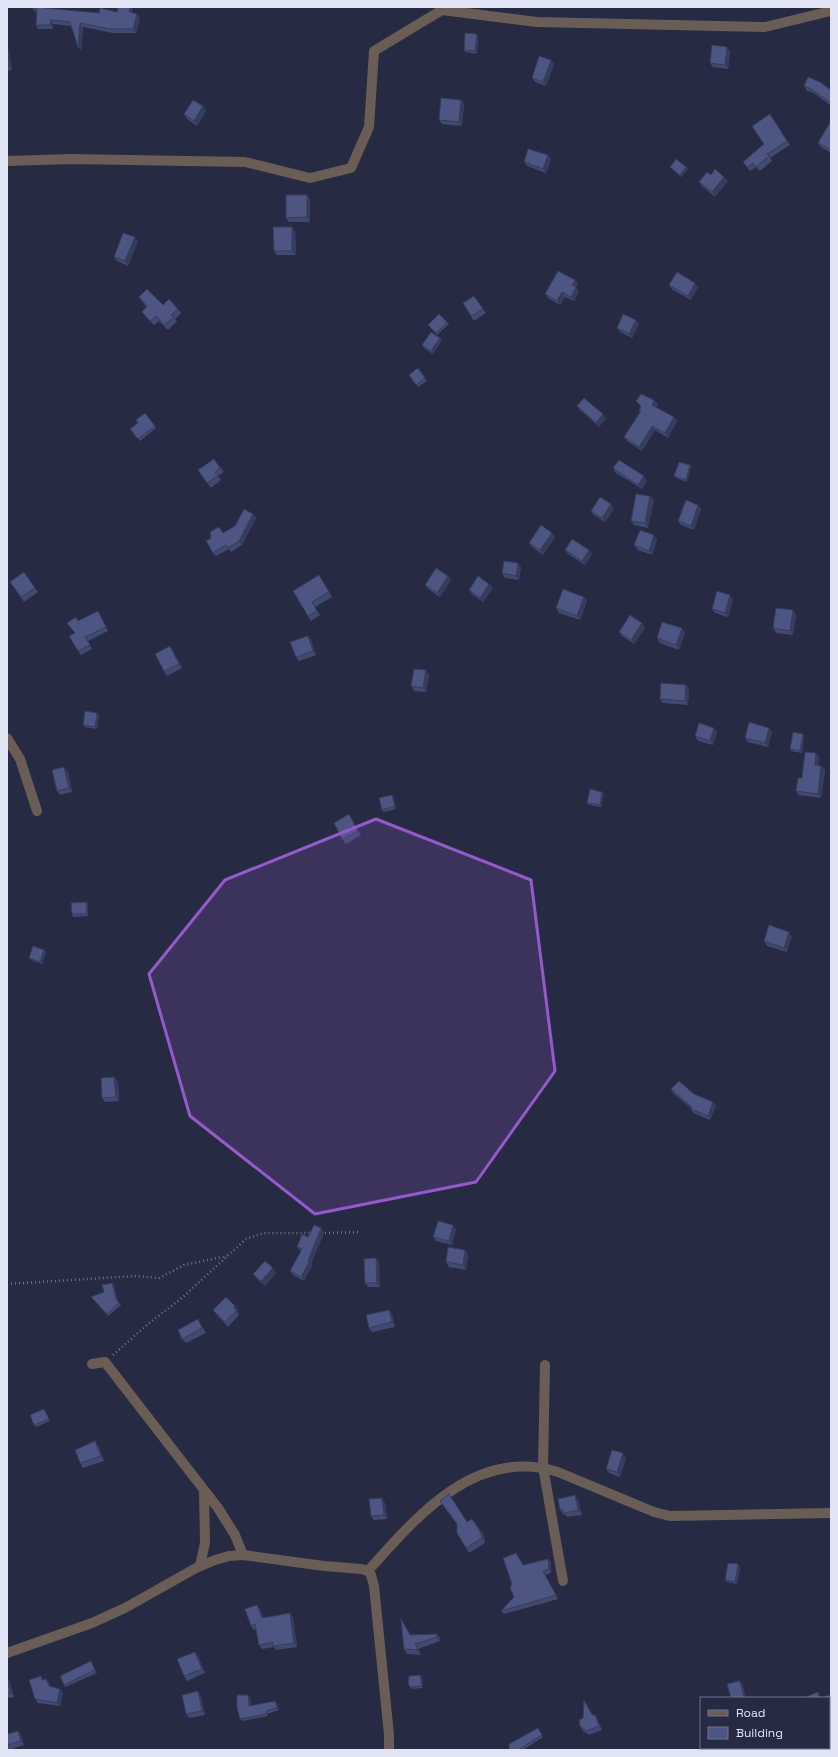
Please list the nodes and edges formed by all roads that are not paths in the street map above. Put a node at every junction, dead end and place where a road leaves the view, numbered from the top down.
1 (831, 11) edge
2 (7, 162) edge
3 (7, 738) edge
4 (37, 811) dead end
5 (92, 1364) dead end
6 (545, 1365) dead end
7 (543, 1467) junction
8 (204, 1491) junction
9 (831, 1513) edge
10 (243, 1555) junction
11 (200, 1566) junction
12 (368, 1571) junction
13 (563, 1581) dead end
14 (7, 1653) edge
15 (388, 1750) edge

1 - 2 street
3 - 4 street
5 - 8 street
6 - 7 street
7 - 9 street
7 - 12 street
7 - 13 street
8 - 10 street
8 - 11 street
10 - 11 street
10 - 12 street
11 - 14 street
12 - 15 street

